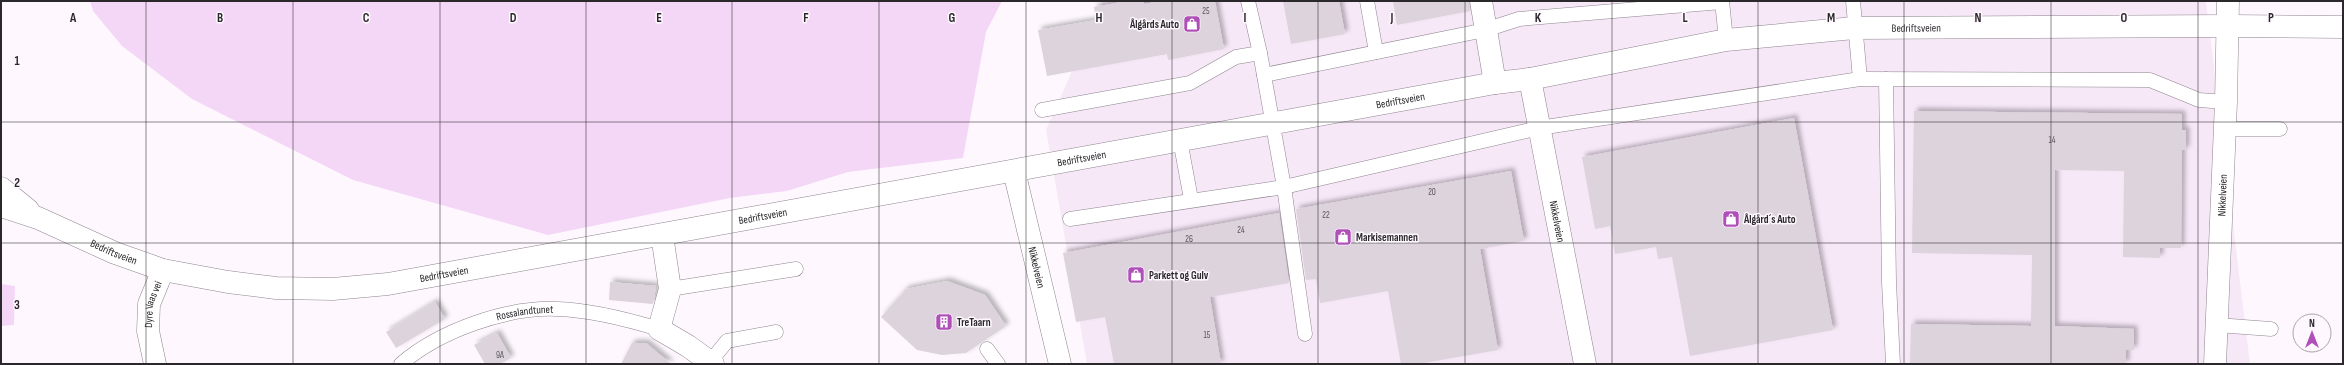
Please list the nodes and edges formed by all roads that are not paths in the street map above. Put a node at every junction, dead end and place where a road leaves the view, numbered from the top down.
1 (1248, 1) edge
2 (1367, 1) edge
3 (1481, 1) edge
4 (1722, 1) edge
5 (1853, 1) edge
6 (2228, 1) edge
7 (2229, 26) junction
8 (1854, 28) junction
9 (2343, 28) edge
10 (1485, 30) junction
11 (1726, 40) junction
12 (1376, 52) junction
13 (1260, 53) junction
14 (1264, 75) junction
15 (1530, 79) junction
16 (1860, 79) junction
17 (1886, 79) junction
18 (1495, 83) junction
19 (2226, 102) junction
20 (1042, 110) dead end
21 (1271, 123) junction
22 (1539, 128) junction
23 (2225, 129) junction
24 (2280, 129) dead end
25 (1180, 140) junction
26 (1014, 171) junction
27 (1284, 187) junction
28 (1, 188) edge
29 (1191, 200) junction
30 (1, 206) edge
31 (38, 218) junction
32 (1070, 219) dead end
33 (662, 235) junction
34 (796, 269) dead end
35 (163, 270) junction
36 (670, 289) junction
37 (2216, 325) junction
38 (659, 329) junction
39 (2271, 329) dead end
40 (776, 332) dead end
41 (1305, 334) dead end
42 (987, 349) dead end
43 (712, 363) edge
44 (155, 364) edge
45 (401, 364) edge
46 (998, 364) edge
47 (1060, 364) edge
48 (1585, 364) edge
49 (1893, 364) edge
50 (2215, 364) edge

1 - 13 lane
2 - 12 lane
3 - 10 street
4 - 10 lane
4 - 11 lane
5 - 8 lane
6 - 7 street, Nikkelveien
7 - 8 street, Bedriftsveien
7 - 9 street, Bedriftsveien
7 - 19 street, Nikkelveien
8 - 11 street, Bedriftsveien
8 - 16 lane
10 - 12 lane
10 - 18 street
11 - 15 street, Bedriftsveien
12 - 14 lane
13 - 14 lane
13 - 20 lane
14 - 21 lane
15 - 18 street, Bedriftsveien
15 - 22 street, Nikkelveien
16 - 17 lane
16 - 22 lane
17 - 19 lane
17 - 49 lane
18 - 21 street, Bedriftsveien
19 - 23 street, Nikkelveien
21 - 25 street, Bedriftsveien
21 - 27 lane
22 - 27 lane
22 - 48 street, Nikkelveien
23 - 24 lane
23 - 37 street, Nikkelveien
25 - 26 street, Bedriftsveien
25 - 29 lane
26 - 33 street, Bedriftsveien
26 - 47 street, Nikkelveien
27 - 29 lane
27 - 41 lane
28 - 31 street, Bedriftsveien
29 - 32 lane
30 - 31 street, Bedriftsveien
31 - 35 street, Bedriftsveien
33 - 35 street, Bedriftsveien
33 - 36 street
34 - 36 lane
35 - 44 street, Dyre Vaas vei
36 - 38 street
37 - 39 lane
37 - 50 street, Nikkelveien
38 - 43 street, Rossalandtunet
38 - 45 lane, Rossalandtunet
40 - 43 lane
42 - 46 lane

